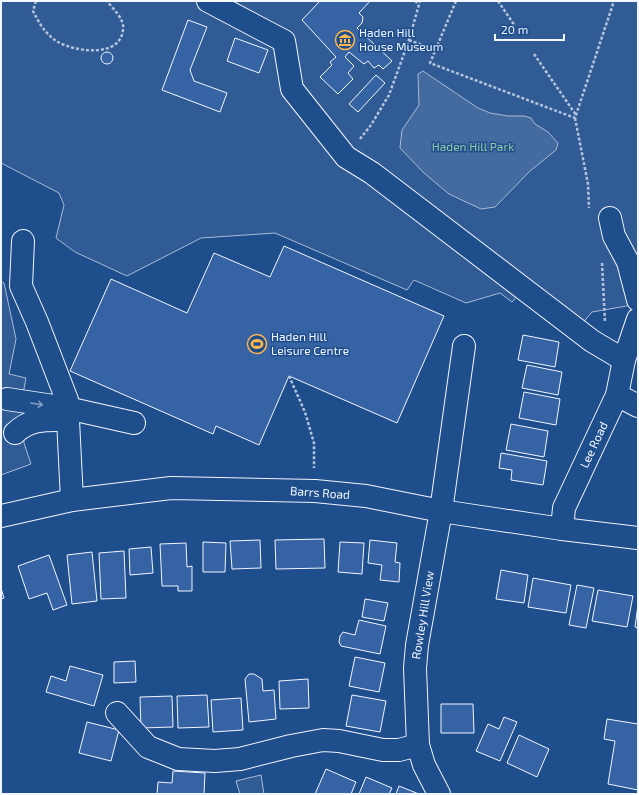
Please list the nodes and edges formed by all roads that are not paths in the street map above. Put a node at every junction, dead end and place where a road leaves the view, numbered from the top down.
1 (208, 1) edge
2 (610, 218) dead end
3 (22, 241) dead end
4 (638, 300) edge
5 (638, 319) edge
6 (464, 346) dead end
7 (631, 352) edge
8 (617, 395) junction
9 (7, 399) dead end
10 (638, 406) edge
11 (67, 414) junction
12 (134, 422) dead end
13 (14, 433) dead end
14 (72, 500) junction
15 (440, 511) junction
16 (1, 516) edge
17 (562, 530) junction
18 (638, 538) edge
19 (117, 713) dead end
20 (418, 745) junction
21 (438, 794) edge

1 - 7 street
2 - 4 street
3 - 11 street
5 - 7 street, Lee Road
6 - 15 street, Rowley Hill View
7 - 8 street, Lee Road
8 - 10 street
8 - 17 street, Lee Road
9 -> 11 street
11 - 12 street
11 - 13 street
11 - 14 street
14 - 15 street, Barrs Road
14 - 16 street, Barrs Road
15 - 17 street, Barrs Road
15 - 20 street, Rowley Hill View
17 - 18 street, Barrs Road
19 - 20 street
20 - 21 street, Rowley Hill View

